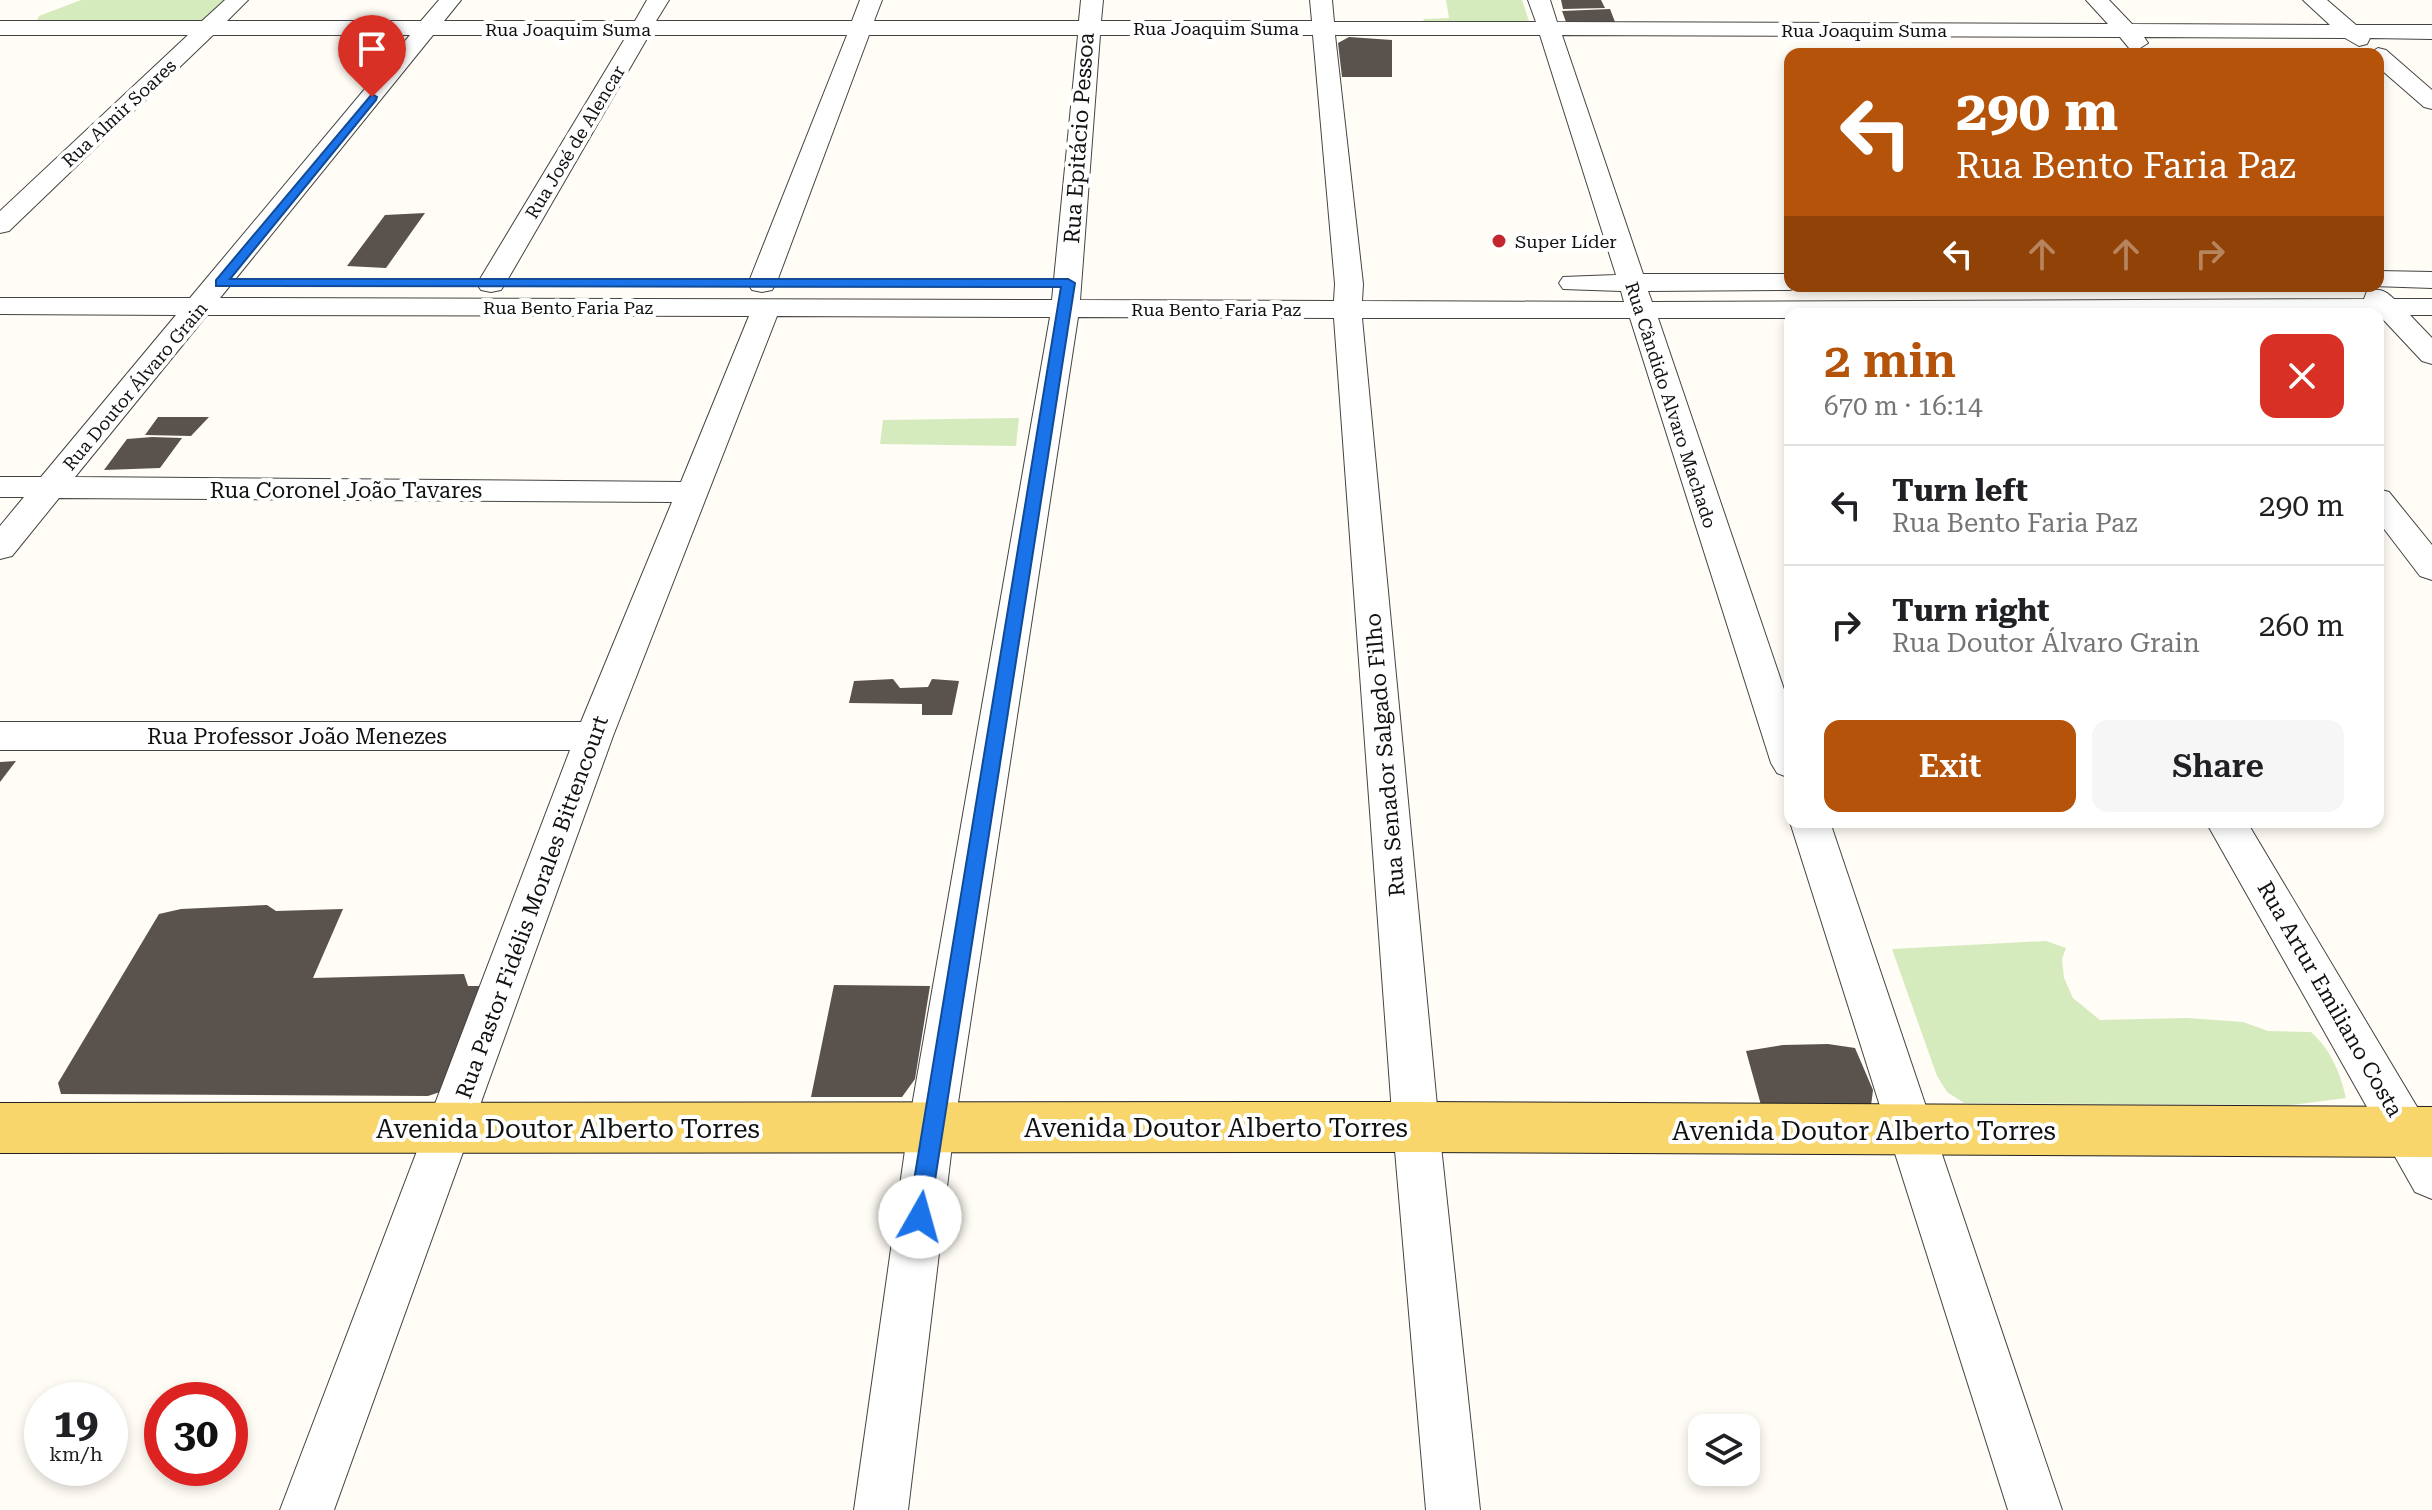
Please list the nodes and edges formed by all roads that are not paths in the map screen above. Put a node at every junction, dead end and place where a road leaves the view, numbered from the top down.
1 (237, 0) edge
2 (450, 0) edge
3 (658, 0) edge
4 (871, 0) edge
5 (1092, 0) edge
6 (1321, 0) edge
7 (1539, 0) edge
8 (2097, 0) edge
9 (2314, 0) edge
10 (50, 5) dead end
11 (1762, 10) dead end
12 (1987, 10) dead end
13 (0, 26) edge
14 (428, 27) junction
15 (209, 28) junction
16 (1324, 28) junction
17 (1549, 28) junction
18 (641, 29) junction
19 (859, 29) junction
20 (1087, 29) junction
21 (1773, 30) junction
22 (2004, 31) junction
23 (2125, 31) junction
24 (2350, 31) junction
25 (2432, 32) edge
26 (2017, 48) edge
27 (2141, 48) edge
28 (2370, 48) edge
29 (1784, 49) dead end
30 (2384, 60) edge
31 (2432, 102) edge
32 (0, 225) edge
33 (2384, 279) edge
34 (2432, 280) edge
35 (0, 283) edge
36 (1784, 283) edge
37 (491, 284) junction
38 (2373, 292) edge
39 (212, 294) junction
40 (764, 296) junction
41 (1067, 296) junction
42 (1348, 296) junction
43 (1635, 297) junction
44 (2223, 303) edge
45 (0, 306) edge
46 (2387, 307) junction
47 (2432, 307) edge
48 (1864, 308) edge
49 (2037, 308) edge
50 (2432, 355) edge
51 (0, 487) edge
52 (50, 487) junction
53 (691, 492) junction
54 (2384, 507) edge
55 (0, 548) edge
56 (2432, 568) edge
57 (0, 736) edge
58 (594, 736) junction
59 (1784, 745) edge
60 (1812, 828) edge
61 (2230, 828) edge
62 (1416, 1127) junction
63 (0, 1128) edge
64 (449, 1129) junction
65 (931, 1129) junction
66 (1913, 1132) junction
67 (2424, 1147) edge
68 (307, 1510) edge
69 (881, 1510) edge
70 (1453, 1510) edge
71 (2035, 1510) edge

1 - 15 street, Rua Almir Soares
2 - 14 street, Rua Doutor Álvaro Grain
3 - 18 street, Rua José de Alencar
4 - 19 street, Rua Pastor Fidélis Morales Bittencourt
5 - 20 street, Rua Epitácio Pessoa
6 - 16 street, Rua Senador Salgado Filho
7 - 17 street, Rua Cândido Alvaro Machado
8 - 23 street
9 - 24 street
10 - 13 street
11 - 21 street
12 - 22 street
13 - 15 street, Rua Joaquim Suma
14 - 15 street, Rua Joaquim Suma
14 - 18 street, Rua Joaquim Suma
14 - 39 street, Rua Doutor Álvaro Grain
15 - 32 street, Rua Almir Soares
16 - 17 street, Rua Joaquim Suma
16 - 20 street, Rua Joaquim Suma
16 - 42 street, Rua Senador Salgado Filho
17 - 21 street, Rua Joaquim Suma
17 - 43 street, Rua Cândido Alvaro Machado
18 - 19 street, Rua Joaquim Suma
18 - 37 street, Rua José de Alencar
19 - 20 street, Rua Joaquim Suma
19 - 40 street, Rua Pastor Fidélis Morales Bittencourt
20 - 41 street, Rua Epitácio Pessoa
21 - 22 street, Rua Joaquim Suma
21 - 29 street
22 - 23 street, Rua Joaquim Suma
22 - 26 street
23 - 24 street, Rua Joaquim Suma
23 - 27 street
24 - 25 street, Rua Joaquim Suma
24 - 28 street
30 - 31 street
33 - 34 street
35 - 39 street, Rua Bento Faria Paz
36 - 43 street, Rua Bento Faria Paz
37 - 39 street, Rua Bento Faria Paz
37 - 40 street, Rua Bento Faria Paz
38 - 46 street
39 - 40 street, Rua Bento Faria Paz
39 - 45 street, Rua Bento Faria Paz
39 - 52 street, Rua Doutor Álvaro Grain
40 - 41 street, Rua Bento Faria Paz
40 - 53 street, Rua Pastor Fidélis Morales Bittencourt
41 - 42 street, Rua Bento Faria Paz
41 - 65 street, Rua Epitácio Pessoa
42 - 43 street, Rua Bento Faria Paz
42 - 62 street, Rua Senador Salgado Filho
43 - 48 street, Rua Bento Faria Paz
43 - 59 street, Rua Cândido Alvaro Machado
44 - 46 street, Rua Bento Faria Paz
44 - 49 street, Rua Bento Faria Paz
46 - 47 street, Rua Bento Faria Paz
46 - 50 street
51 - 52 street, Rua Coronel João Tavares
52 - 53 street, Rua Coronel João Tavares
52 - 55 street, Rua Doutor Álvaro Grain
53 - 58 street, Rua Pastor Fidélis Morales Bittencourt
54 - 56 street
57 - 58 street, Rua Professor João Menezes
58 - 64 street, Rua Pastor Fidélis Morales Bittencourt
60 - 66 street
61 - 67 street, Rua Artur Emiliano Costa
62 - 65 main road, Avenida Doutor Alberto Torres
62 - 66 main road, Avenida Doutor Alberto Torres
62 - 70 street, Rua Senador Salgado Filho
63 - 64 main road, Avenida Doutor Alberto Torres
64 - 65 main road, Avenida Doutor Alberto Torres
64 - 68 street, Rua Pastor Fidélis Morales Bittencourt
65 - 69 street, Rua Epitácio Pessoa
66 - 67 main road, Avenida Doutor Alberto Torres
66 - 71 street

